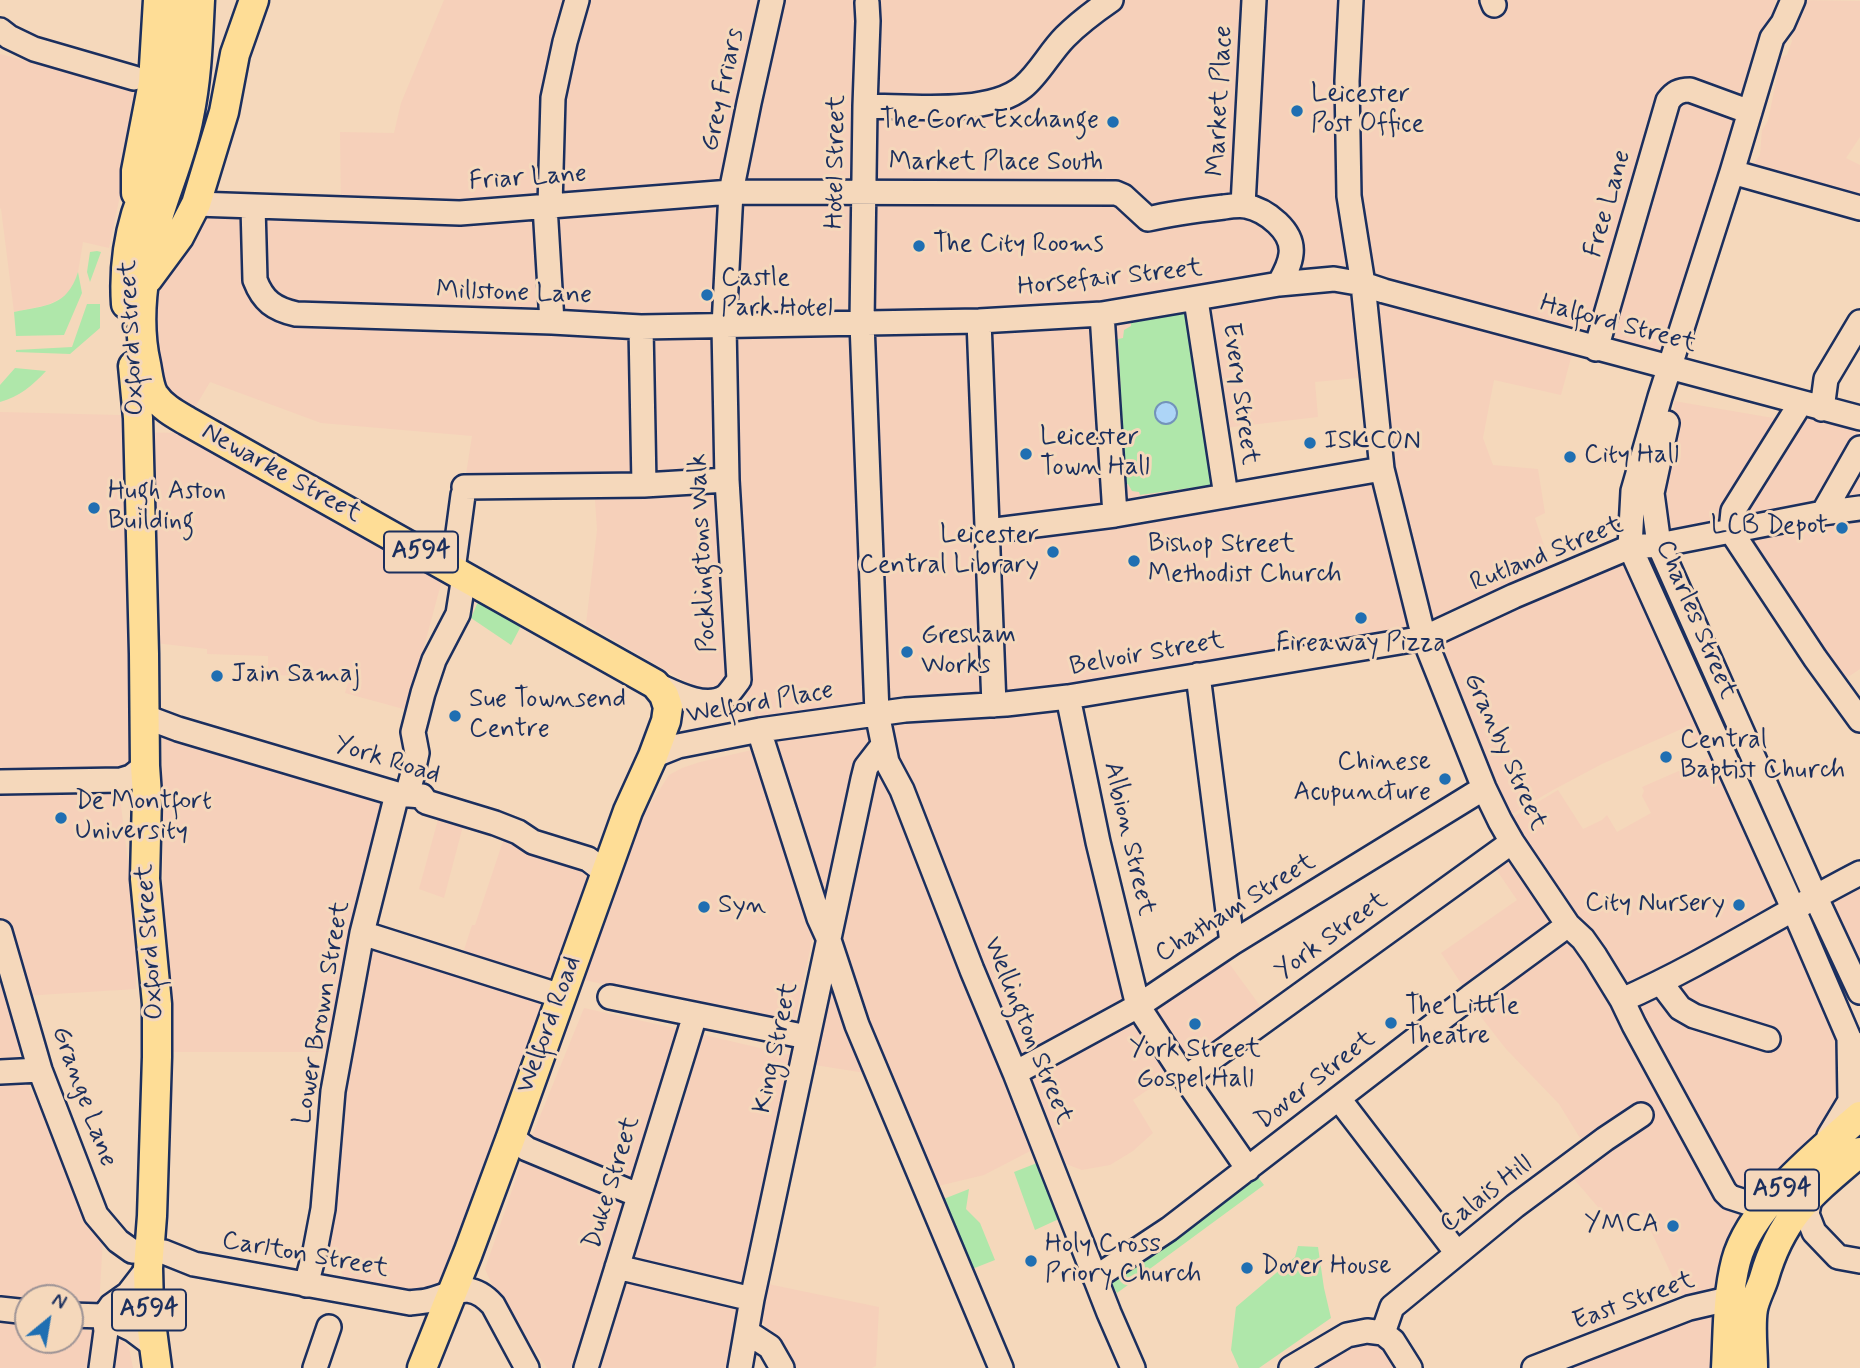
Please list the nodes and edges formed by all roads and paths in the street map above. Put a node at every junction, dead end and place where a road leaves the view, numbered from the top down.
1 (158, 0) edge
2 (179, 0) edge
3 (200, 0) edge
4 (254, 0) edge
5 (577, 0) edge
6 (772, 0) edge
7 (1111, 0) edge
8 (1254, 0) edge
9 (1351, 0) edge
10 (1776, 0) edge
11 (1793, 0) edge
12 (867, 1) edge
13 (0, 30) edge
14 (1772, 38) junction
15 (134, 78) dead end
16 (865, 106) junction
17 (1750, 112) junction
18 (1732, 172) junction
19 (864, 191) junction
20 (731, 192) junction
21 (196, 204) junction
22 (1243, 205) junction
23 (253, 206) junction
24 (547, 206) junction
25 (1860, 208) edge
26 (137, 213) junction
27 (1279, 284) junction
28 (1363, 284) junction
29 (142, 287) junction
30 (1196, 300) junction
31 (1102, 314) junction
32 (979, 321) junction
33 (552, 322) junction
34 (1860, 322) edge
35 (862, 323) junction
36 (724, 326) junction
37 (641, 327) junction
38 (1596, 349) junction
39 (1670, 368) junction
40 (1811, 406) junction
41 (1860, 418) edge
42 (187, 421) junction
43 (1860, 448) edge
44 (139, 465) junction
45 (1382, 469) junction
46 (726, 480) junction
47 (644, 485) junction
48 (1226, 496) junction
49 (1860, 508) edge
50 (1824, 513) junction
51 (1115, 515) junction
52 (988, 531) junction
53 (1731, 531) junction
54 (1660, 545) junction
55 (1630, 547) junction
56 (458, 573) junction
57 (1424, 638) junction
58 (1198, 675) junction
59 (654, 684) junction
60 (1068, 697) junction
61 (994, 705) junction
62 (877, 713) junction
63 (146, 717) junction
64 (1860, 720) edge
65 (762, 740) dead end
66 (883, 745) junction
67 (653, 756) junction
68 (145, 766) junction
69 (0, 782) edge
70 (1484, 788) junction
71 (408, 795) junction
72 (1512, 842) junction
73 (605, 872) junction
74 (1860, 873) edge
75 (1815, 896) junction
76 (1793, 908) junction
77 (1568, 925) junction
78 (0, 932) edge
79 (362, 933) junction
80 (828, 940) junction
81 (1231, 943) junction
82 (1661, 983) junction
83 (1860, 992) edge
84 (561, 996) junction
85 (610, 997) dead end
86 (1622, 1000) junction
87 (1138, 1006) junction
88 (695, 1015) junction
89 (807, 1037) junction
90 (1768, 1038) dead end
91 (1855, 1045) edge
92 (40, 1070) junction
93 (0, 1072) edge
94 (1015, 1073) junction
95 (1185, 1078) junction
96 (1339, 1099) junction
97 (1641, 1115) dead end
98 (1860, 1116) edge
99 (511, 1137) junction
100 (1820, 1151) junction
101 (1860, 1152) edge
102 (1248, 1169) junction
103 (1811, 1193) junction
104 (639, 1195) junction
105 (1764, 1208) junction
106 (1457, 1253) junction
107 (149, 1260) junction
108 (1860, 1261) edge
109 (613, 1278) junction
110 (1095, 1278) junction
111 (306, 1285) junction
112 (452, 1292) junction
113 (752, 1299) junction
114 (1741, 1304) junction
115 (84, 1315) edge
116 (104, 1316) junction
117 (330, 1327) dead end
118 (747, 1332) junction
119 (1383, 1333) junction
120 (155, 1357) edge
121 (101, 1368) edge
122 (315, 1368) edge
123 (422, 1368) edge
124 (527, 1368) edge
125 (586, 1368) edge
126 (740, 1368) edge
127 (782, 1368) edge
128 (1000, 1368) edge
129 (1133, 1368) edge
130 (1291, 1368) edge
131 (1410, 1368) edge
132 (1534, 1368) edge
133 (1726, 1368) edge
134 (1753, 1368) edge

1 - 26 main road, A594
2 - 26 main road, A594
3 - 29 main road, A594
4 - 21 main road
5 - 24 street
6 - 20 street, Grey Friars
7 - 16 street
8 - 22 street, Market Place
9 - 28 street, Granby Street
10 - 14 street, Charles Street
11 - 14 street, Charles Street
12 - 16 street, Hotel Street
13 - 15 street
14 - 17 street, Charles Street
16 - 19 street, Hotel Street
17 - 18 street, Charles Street
17 - 38 street, Free Lane
18 - 25 street
18 - 39 street, Charles Street
19 - 20 street, Friar Lane
19 - 22 street, Market Place South
19 - 35 street, Hotel Street
20 - 24 street, Friar Lane
20 - 36 street, Grey Friars
21 - 23 street, Friar Lane
21 - 29 main road
22 - 27 street
23 - 24 street, Friar Lane
23 - 33 street, Millstone Lane
24 - 33 street
26 - 44 main road, Oxford Street / A594
27 - 28 street, Horsefair Street
27 - 30 street, Horsefair Street
28 - 38 street, Halford Street
28 - 45 street, Granby Street
29 - 42 main road, Newarke Street / A594
30 - 31 street, Horsefair Street
30 - 48 street, Every Street
31 - 32 street, Horsefair Street
31 - 51 street
32 - 35 street, Horsefair Street
32 - 52 street
33 - 37 street, Millstone Lane
34 - 40 street
35 - 36 street, Millstone Lane
35 - 62 street, Hotel Street
36 - 37 street, Millstone Lane
36 - 46 street, Pocklingtons Walk
37 - 47 street
38 - 39 street, Halford Street
39 - 40 street, Halford Street
39 - 54 street, Charles Street
39 - 55 street, Charles Street
40 - 41 street, Halford Street
40 - 53 street
42 - 44 main road, Oxford Street / A594
42 - 56 main road, Newarke Street / A594
43 - 50 street
44 - 63 main road, Oxford Street / A594
45 - 48 street
45 - 57 street, Granby Street
46 - 47 street
46 - 59 street, Pocklingtons Walk
47 - 56 street, Lower Brown Street
48 - 51 street
49 - 50 street, Rutland Street
50 - 53 street, Rutland Street
51 - 52 street
52 - 61 street
53 - 54 street, Rutland Street
53 - 64 street
54 - 55 street, Rutland Street
54 - 75 street, Charles Street
55 - 57 street, Rutland Street
55 - 76 street, Charles Street
56 - 59 main road, Newarke Street / A594
56 - 71 street, Lower Brown Street
57 - 58 street, Belvoir Street
57 - 70 street, Granby Street
58 - 60 street, Belvoir Street
58 - 81 street
59 - 67 main road, Welford Road
60 - 61 street, Belvoir Street
60 - 87 street, Albion Street
61 - 62 street, Belvoir Street
62 - 66 street, Wellington Street
62 - 67 street, Welford Place
63 - 68 main road, Oxford Street / A594
63 - 71 street, York Road
65 - 80 street
66 - 80 street, King Street
66 - 94 street, Wellington Street
67 - 73 main road, Welford Road
68 - 69 street
68 - 107 main road, Oxford Street / A594
70 - 72 street, Granby Street
70 - 81 street, Chatham Street
71 - 73 street, York Road
71 - 79 street, Lower Brown Street
72 - 77 street, Granby Street
72 - 95 street, York Street
73 - 84 main road, Welford Road
74 - 75 street
75 - 76 street
75 - 83 street, Charles Street
76 - 82 street
76 - 91 street, Charles Street
77 - 86 street, Granby Street
77 - 96 street, Dover Street
78 - 92 street, Grange Lane
79 - 84 street
79 - 111 street, Lower Brown Street
80 - 89 street, King Street
80 - 128 street
81 - 87 street, Chatham Street
82 - 86 street
82 - 90 street
84 - 99 main road, Welford Road
85 - 88 street
86 - 105 street, Granby Street
87 - 94 street, Chatham Street
87 - 95 street, Albion Street
88 - 89 street
88 - 104 street, Duke Street
89 - 113 street, King Street
91 - 100 street, Charles Street
92 - 93 street
92 - 107 street, Grange Lane
94 - 110 street, Wellington Street
95 - 102 street, Albion Street
96 - 102 street, Dover Street
96 - 106 street
97 - 106 street, Calais Hill
98 - 100 main road, A594
99 - 104 street
99 - 112 main road, Welford Road
100 - 105 main road, A594
101 - 103 main road, A594
102 - 110 street, Dover Street
103 - 108 street
103 - 114 main road, A594
104 - 109 street, Duke Street
105 - 114 main road, A594
106 - 119 street, Calais Hill
107 - 111 street, Carlton Street
107 - 116 street
107 - 120 main road, A594
109 - 113 street
109 - 125 street, Duke Street
110 - 129 street, Wellington Street
111 - 112 street, Carlton Street
112 - 123 main road, Welford Road
112 - 124 street
113 - 118 street, King Street
114 - 132 street, East Street
114 - 133 main road, A594
114 - 134 main road, A594
115 - 116 street
116 - 120 street
116 - 121 street
117 - 122 street
118 - 126 street, King Street
118 - 127 street
119 - 130 street
119 - 131 street

